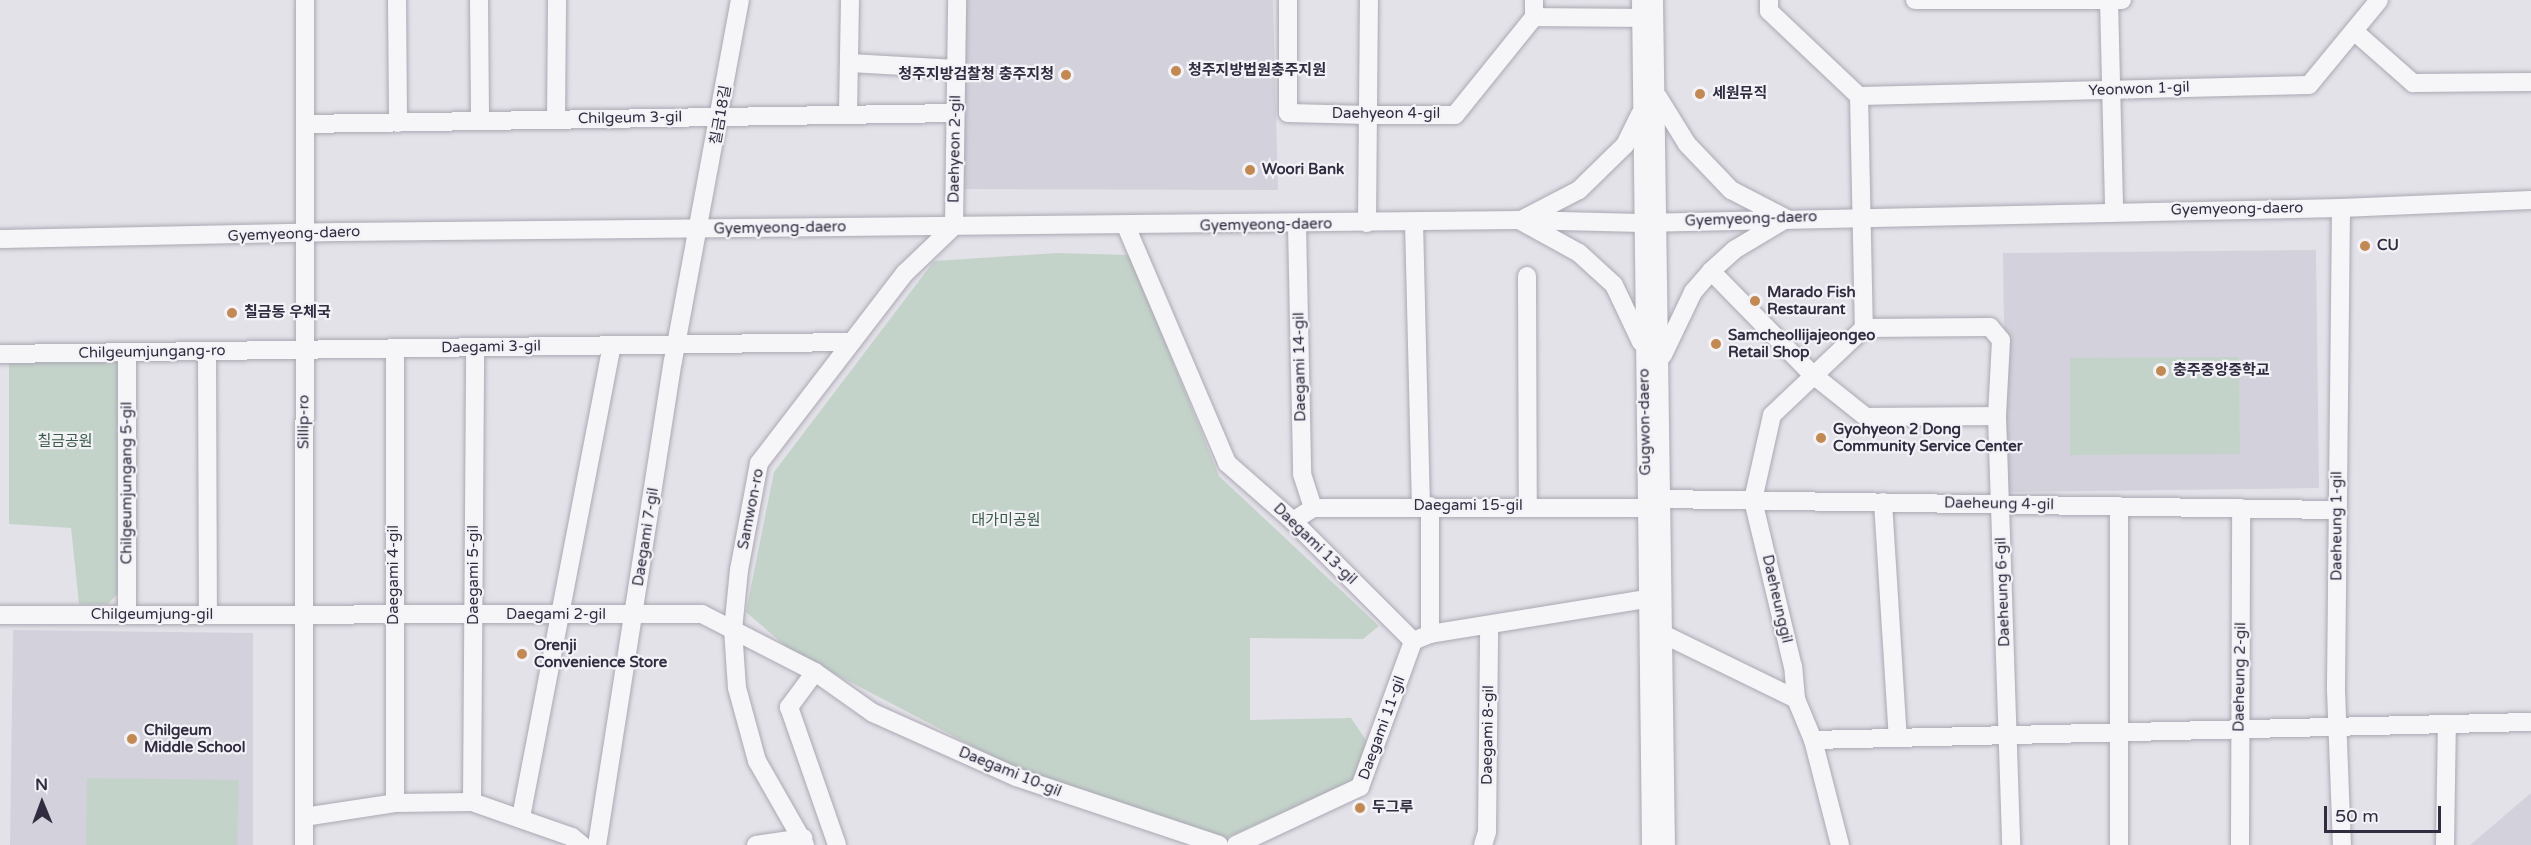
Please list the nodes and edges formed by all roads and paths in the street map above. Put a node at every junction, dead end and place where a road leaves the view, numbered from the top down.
1 (305, 0) edge
2 (397, 0) edge
3 (479, 0) edge
4 (557, 0) edge
5 (740, 0) edge
6 (850, 0) edge
7 (957, 0) edge
8 (1288, 0) edge
9 (1369, 0) edge
10 (1654, 0) edge
11 (1914, 0) edge
12 (2109, 0) edge
13 (2122, 0) edge
14 (2379, 0) edge
15 (1769, 6) edge
16 (1534, 9) edge
17 (1641, 9) edge
18 (2354, 31) junction
19 (850, 63) junction
20 (956, 69) junction
21 (2531, 82) edge
22 (2111, 90) junction
23 (1655, 92) junction
24 (1859, 96) junction
25 (1642, 110) junction
26 (955, 112) junction
27 (848, 114) junction
28 (1368, 115) junction
29 (722, 117) junction
30 (556, 120) junction
31 (480, 121) junction
32 (398, 123) junction
33 (304, 124) junction
34 (2531, 200) edge
35 (2341, 208) junction
36 (2114, 212) junction
37 (1860, 216) junction
38 (1786, 219) junction
39 (1520, 220) junction
40 (1414, 222) junction
41 (1649, 222) junction
42 (1367, 223) junction
43 (1297, 225) junction
44 (954, 226) junction
45 (1126, 226) junction
46 (699, 229) junction
47 (304, 235) junction
48 (0, 239) edge
49 (1711, 272) junction
50 (1527, 276) dead end
51 (1864, 328) junction
52 (852, 342) junction
53 (677, 344) junction
54 (612, 346) junction
55 (395, 348) junction
56 (475, 348) junction
57 (1644, 348) junction
58 (304, 350) junction
59 (207, 351) junction
60 (127, 352) junction
61 (0, 354) edge
62 (1660, 359) junction
63 (1812, 374) junction
64 (1997, 416) junction
65 (1753, 500) junction
66 (1883, 502) junction
67 (1654, 503) junction
68 (2000, 504) junction
69 (1425, 506) junction
70 (2119, 506) junction
71 (1528, 507) junction
72 (1313, 508) junction
73 (2241, 508) junction
74 (2336, 510) junction
75 (1293, 521) junction
76 (1647, 599) junction
77 (634, 614) junction
78 (0, 615) edge
79 (127, 615) junction
80 (208, 615) junction
81 (304, 615) junction
82 (394, 615) junction
83 (473, 615) junction
84 (560, 615) junction
85 (1489, 625) junction
86 (733, 630) junction
87 (1663, 634) junction
88 (1422, 638) junction
89 (815, 672) junction
90 (1796, 699) junction
91 (2531, 722) edge
92 (2447, 724) junction
93 (2340, 727) junction
94 (2239, 729) junction
95 (2120, 732) junction
96 (2008, 735) junction
97 (1898, 738) junction
98 (1813, 740) junction
99 (395, 802) junction
100 (472, 802) junction
101 (304, 817) junction
102 (521, 817) junction
103 (804, 841) edge
104 (304, 845) edge
105 (582, 845) edge
106 (597, 845) edge
107 (756, 845) edge
108 (837, 845) edge
109 (1219, 845) edge
110 (1236, 845) edge
111 (1483, 845) edge
112 (1651, 845) edge
113 (1666, 845) edge
114 (1840, 845) edge
115 (2010, 845) edge
116 (2118, 845) edge
117 (2240, 845) edge
118 (2342, 845) edge
119 (2445, 845) edge

1 - 33 street, Sillip-ro
2 - 32 street
3 - 31 street
4 - 30 street
5 - 29 street, 칠금18길
6 - 19 street
7 - 20 street, Daehyeon 2-gil
8 - 28 street, Daehyeon 4-gil
9 - 28 street
10 - 23 street, Gugwon-daero
11 - 12 street
12 - 13 street
12 - 22 street
14 - 18 street, Yeonwon 1-gil
15 - 24 street
16 - 17 street
16 - 28 street, Daehyeon 4-gil
17 - 25 street, Gugwon-daero
18 - 21 street
18 - 22 street, Yeonwon 1-gil
19 - 20 street
19 - 27 street
20 - 26 street, Daehyeon 2-gil
22 - 24 street, Yeonwon 1-gil
22 - 36 street
23 - 38 street
23 - 41 street, Gugwon-daero
24 - 37 street
25 - 39 street
25 - 41 street, Gugwon-daero
26 - 27 street, Chilgeum 3-gil
26 - 44 street, Daehyeon 2-gil
27 - 29 street, Chilgeum 3-gil
28 - 42 street
29 - 30 street, Chilgeum 3-gil
29 - 46 street, 칠금18길
30 - 31 street, Chilgeum 3-gil
31 - 32 street, Chilgeum 3-gil
32 - 33 street, Chilgeum 3-gil
33 - 47 street, Sillip-ro
34 - 35 street, Gyemyeong-daero
35 - 36 street, Gyemyeong-daero
35 - 74 street, Daeheung 1-gil
36 - 37 street, Gyemyeong-daero
37 - 38 street, Gyemyeong-daero
37 - 51 street
38 - 41 street, Gyemyeong-daero
38 - 49 street
39 - 40 street, Gyemyeong-daero
39 - 41 street, Gyemyeong-daero
39 - 57 street
40 - 42 street, Gyemyeong-daero
40 - 69 street, Daegami 11-gil
41 - 57 street, Gugwon-daero
41 - 62 street, Gugwon-daero
42 - 43 street, Gyemyeong-daero
43 - 45 street, Gyemyeong-daero
43 - 72 street, Daegami 14-gil
44 - 45 street, Gyemyeong-daero
44 - 46 street, Gyemyeong-daero
44 - 52 street, Samwon-ro
45 - 75 street, Daegami 13-gil
46 - 47 street, Gyemyeong-daero
46 - 53 street, Daegami 7-gil
47 - 48 street, Gyemyeong-daero
47 - 58 street, Sillip-ro
49 - 62 street
49 - 63 street
50 - 71 street
51 - 63 street
51 - 64 street, Daeheung 6-gil
52 - 53 street, Daegami 3-gil
52 - 86 street, Samwon-ro
53 - 54 street, Daegami 3-gil
53 - 77 street, Daegami 7-gil
54 - 56 street, Daegami 3-gil
54 - 84 street
55 - 56 street, Daegami 3-gil
55 - 58 street, Daegami 3-gil
55 - 82 street, Daegami 4-gil
56 - 83 street, Daegami 5-gil
57 - 67 street, Gugwon-daero
58 - 59 street, Chilgeumjungang-ro
58 - 81 street, Sillip-ro
59 - 60 street, Chilgeumjungang-ro
59 - 80 street
60 - 61 street, Chilgeumjungang-ro
60 - 79 street, Chilgeumjungang 5-gil
62 - 67 street, Gugwon-daero
63 - 64 street
63 - 65 street
64 - 68 street, Daeheung 6-gil
65 - 66 street, Daeheung 4-gil
65 - 67 street, Daeheung 4-gil
65 - 90 street, Daeheunggil
66 - 68 street, Daeheung 4-gil
66 - 97 street
67 - 71 street, Daegami 15-gil
67 - 76 street, Gugwon-daero
67 - 87 street, Gugwon-daero
68 - 70 street, Daeheung 4-gil
68 - 96 street, Daeheung 6-gil
69 - 71 street, Daegami 15-gil
69 - 72 street, Daegami 15-gil
69 - 88 street, Daegami 11-gil
70 - 73 street, Daeheung 4-gil
70 - 95 street
72 - 75 street
73 - 74 street, Daeheung 4-gil
73 - 94 street, Daeheung 2-gil
74 - 93 street, Daeheung 1-gil
75 - 88 street, Daegami 13-gil
76 - 85 street
76 - 112 street, Gugwon-daero
77 - 84 street, Daegami 2-gil
77 - 86 street, Daegami 2-gil
77 - 106 street, Daegami 7-gil
78 - 79 street, Chilgeumjung-gil
79 - 80 street, Chilgeumjung-gil
80 - 81 street, Chilgeumjung-gil
81 - 82 street, Daegami 2-gil
81 - 101 street, Sillip-ro
82 - 83 street, Daegami 2-gil
82 - 99 street, Daegami 4-gil
83 - 84 street, Daegami 2-gil
83 - 100 street, Daegami 5-gil
84 - 102 street
85 - 88 street
85 - 111 street, Daegami 8-gil
86 - 89 street, Daegami 10-gil
86 - 103 street, Samwon-ro
87 - 90 street
87 - 113 street, Gugwon-daero
88 - 110 street, Daegami 11-gil
89 - 108 street
89 - 109 street, Daegami 10-gil
90 - 98 street, Daeheunggil
91 - 92 street
92 - 93 street
92 - 119 street
93 - 94 street
93 - 118 street, Daeheung 1-gil
94 - 95 street
94 - 117 street, Daeheung 2-gil
95 - 96 street
95 - 116 street
96 - 97 street
96 - 115 street, Daeheung 6-gil
97 - 98 street
98 - 114 street, Daeheunggil
99 - 100 street
99 - 101 street
100 - 102 street
101 - 104 street, Sillip-ro
102 - 105 street
103 - 107 street

